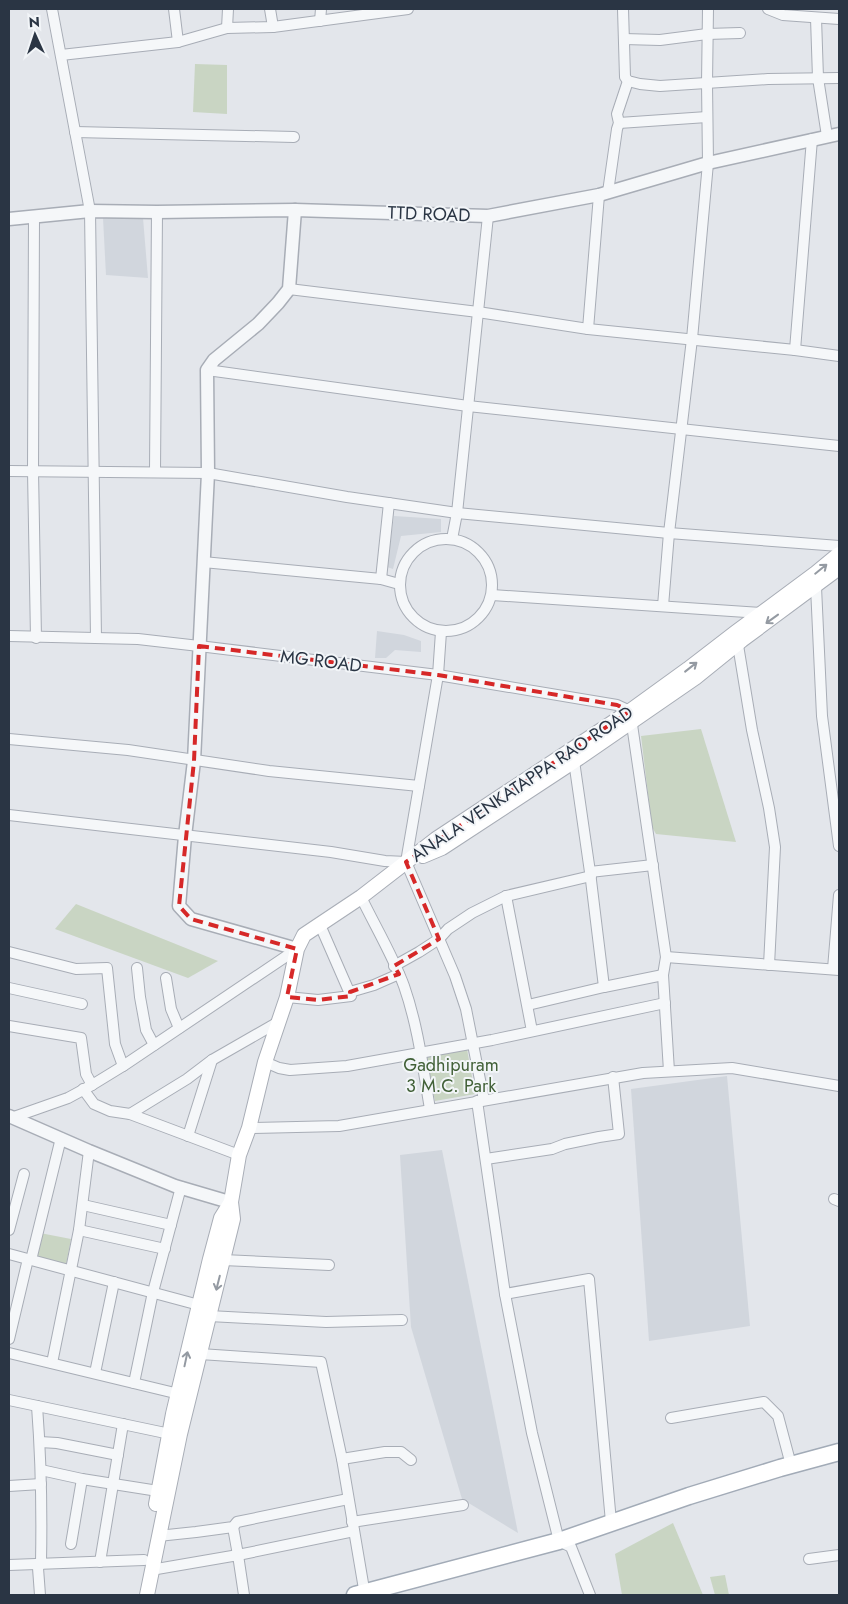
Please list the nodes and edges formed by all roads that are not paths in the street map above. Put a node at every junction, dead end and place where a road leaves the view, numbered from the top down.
1 (52, 9) edge
2 (174, 9) edge
3 (228, 9) edge
4 (270, 9) edge
5 (321, 9) edge
6 (408, 9) edge
7 (623, 9) edge
8 (708, 9) edge
9 (768, 9) edge
10 (816, 18) junction
11 (839, 19) edge
12 (320, 22) junction
13 (273, 27) junction
14 (227, 28) junction
15 (707, 34) junction
16 (740, 34) dead end
17 (624, 38) junction
18 (178, 42) junction
19 (60, 54) junction
20 (818, 78) junction
21 (839, 78) edge
22 (628, 82) junction
23 (707, 84) junction
24 (708, 117) junction
25 (619, 123) junction
26 (75, 132) junction
27 (833, 135) edge
28 (294, 138) dead end
29 (812, 139) junction
30 (708, 163) junction
31 (603, 193) junction
32 (296, 210) junction
33 (90, 211) junction
34 (157, 212) junction
35 (488, 216) junction
36 (34, 217) junction
37 (9, 219) edge
38 (289, 289) junction
39 (478, 312) junction
40 (588, 330) junction
41 (692, 339) junction
42 (795, 350) junction
43 (839, 356) edge
44 (207, 370) junction
45 (468, 406) junction
46 (680, 430) junction
47 (839, 446) edge
48 (9, 471) edge
49 (33, 471) junction
50 (94, 472) junction
51 (155, 472) junction
52 (208, 473) junction
53 (389, 503) junction
54 (458, 513) junction
55 (669, 532) junction
56 (452, 539) junction
57 (839, 546) edge
58 (839, 554) edge
59 (203, 562) junction
60 (839, 568) edge
61 (382, 579) junction
62 (399, 584) junction
63 (816, 587) junction
64 (492, 595) junction
65 (663, 606) junction
66 (761, 613) junction
67 (441, 632) junction
68 (9, 636) edge
69 (36, 638) junction
70 (96, 638) junction
71 (737, 638) junction
72 (199, 646) junction
73 (438, 675) junction
74 (630, 717) junction
75 (9, 739) edge
76 (194, 761) junction
77 (574, 761) junction
78 (419, 786) junction
79 (9, 815) edge
80 (185, 836) junction
81 (839, 846) edge
82 (406, 862) junction
83 (653, 865) junction
84 (590, 874) junction
85 (506, 896) junction
86 (361, 897) junction
87 (839, 900) edge
88 (320, 925) junction
89 (439, 939) junction
90 (297, 948) junction
91 (9, 952) edge
92 (666, 957) junction
93 (769, 965) junction
94 (137, 968) dead end
95 (836, 969) edge
96 (397, 970) junction
97 (664, 975) junction
98 (166, 978) dead end
99 (604, 987) junction
100 (9, 988) edge
101 (350, 992) junction
102 (287, 997) junction
103 (664, 1003) junction
104 (82, 1004) dead end
105 (528, 1005) junction
106 (280, 1020) junction
107 (9, 1026) edge
108 (179, 1028) junction
109 (532, 1031) junction
110 (474, 1043) junction
111 (154, 1045) junction
112 (421, 1053) junction
113 (212, 1060) junction
114 (265, 1062) junction
115 (123, 1066) junction
116 (668, 1071) junction
117 (613, 1078) junction
118 (839, 1086) edge
119 (88, 1087) junction
120 (481, 1100) junction
121 (430, 1109) junction
122 (130, 1114) junction
123 (11, 1116) edge
124 (249, 1128) junction
125 (188, 1136) junction
126 (61, 1138) junction
127 (89, 1151) junction
128 (239, 1155) junction
129 (486, 1159) junction
130 (24, 1174) dead end
131 (180, 1187) junction
132 (231, 1202) junction
133 (83, 1205) junction
134 (171, 1225) junction
135 (9, 1230) edge
136 (79, 1230) junction
137 (165, 1249) junction
138 (9, 1254) edge
139 (30, 1259) junction
140 (223, 1260) junction
141 (329, 1265) dead end
142 (72, 1271) junction
143 (114, 1282) junction
144 (153, 1292) junction
145 (505, 1294) junction
146 (199, 1305) junction
147 (210, 1316) junction
148 (402, 1320) dead end
149 (9, 1339) edge
150 (9, 1352) edge
151 (200, 1354) junction
152 (52, 1363) junction
153 (95, 1373) junction
154 (134, 1383) junction
155 (179, 1394) junction
156 (9, 1400) edge
157 (37, 1406) junction
158 (671, 1418) dead end
159 (123, 1424) junction
160 (170, 1434) junction
161 (40, 1442) junction
162 (839, 1452) edge
163 (118, 1455) junction
164 (342, 1459) junction
165 (410, 1460) dead end
166 (839, 1462) edge
167 (791, 1465) junction
168 (41, 1470) junction
169 (82, 1479) junction
170 (41, 1484) junction
171 (112, 1485) junction
172 (9, 1486) edge
173 (158, 1491) junction
174 (348, 1498) junction
175 (463, 1505) dead end
176 (611, 1522) junction
177 (233, 1527) junction
178 (353, 1527) junction
179 (158, 1536) junction
180 (71, 1544) dead end
181 (565, 1544) junction
182 (839, 1554) edge
183 (238, 1555) junction
184 (808, 1559) dead end
185 (100, 1562) junction
186 (41, 1564) junction
187 (9, 1565) edge
188 (147, 1565) junction
189 (362, 1594) edge
190 (40, 1595) edge
191 (138, 1595) edge
192 (147, 1595) edge
193 (244, 1595) edge
194 (392, 1595) edge
195 (590, 1595) edge

1 - 19 street
2 - 18 street
3 - 14 street
4 - 13 street
5 - 12 street
6 - 12 street
7 - 17 street
8 - 15 street
9 - 10 street
10 - 11 street
10 - 20 street
12 - 13 street
13 - 14 street
14 - 18 street
15 - 16 street
15 - 17 street
15 - 23 street
17 - 22 street
18 - 19 street
19 - 26 street
20 - 21 street
20 - 23 street
20 - 27 street
22 - 23 street
22 - 25 street
23 - 24 street
24 - 25 street
24 - 30 street
25 - 31 street
26 - 28 street
26 - 33 street
27 - 29 street, TTD ROAD
29 - 30 street, TTD ROAD
29 - 42 street
30 - 31 street, TTD ROAD
30 - 41 street
31 - 35 street, TTD ROAD
31 - 40 street
32 - 34 street, TTD ROAD
32 - 35 street, TTD ROAD
32 - 38 street
33 - 34 street, TTD ROAD
33 - 36 street, TTD ROAD
33 - 50 street
34 - 51 street
35 - 39 street
36 - 37 street, TTD ROAD
36 - 49 street
38 - 39 street
38 - 44 street
39 - 40 street
39 - 45 street
40 - 41 street
41 - 42 street
41 - 46 street
42 - 43 street
44 - 45 street
44 - 52 street
45 - 46 street
45 - 54 street
46 - 47 street
46 - 55 street
48 - 49 street
49 - 50 street
49 - 69 street
50 - 51 street
50 - 70 street
51 - 52 street
52 - 53 street
52 - 59 street
53 - 54 street
53 - 61 street
54 - 55 street
54 - 56 street
55 - 57 street
55 - 65 street
56 - 62 street
56 - 64 street
66 -> 58 main road, ANALA VENKATAPPA RAO ROAD
59 - 61 street
59 - 72 street
60 - 63 main road, ANALA VENKATAPPA RAO ROAD
61 - 62 street
62 - 67 street
63 -> 71 main road, ANALA VENKATAPPA RAO ROAD
63 - 81 street
64 - 65 street
64 - 67 street
65 - 66 street
66 - 71 main road, ANALA VENKATAPPA RAO ROAD
67 - 73 street
68 - 69 street, MG ROAD
69 - 70 street, MG ROAD
70 - 72 street, MG ROAD
71 - 74 main road, ANALA VENKATAPPA RAO ROAD
71 - 93 street
72 - 73 street, MG ROAD
72 - 76 street
73 - 74 street, MG ROAD
73 - 78 street
74 - 77 main road, ANALA VENKATAPPA RAO ROAD
74 - 82 main road, ANALA VENKATAPPA RAO ROAD
74 - 83 street
75 - 76 street
76 - 78 street
76 - 80 street
77 - 82 main road, ANALA VENKATAPPA RAO ROAD
77 - 84 street
78 - 82 street
79 - 80 street
80 - 82 street
80 - 90 street
82 - 86 main road
82 - 89 street
83 - 84 street
83 - 92 street
84 - 85 street
84 - 99 street
85 - 89 street
85 - 105 street
86 - 88 main road
86 - 96 street
87 - 95 street
88 - 90 main road
88 - 101 street
89 - 96 street
89 - 110 street
90 - 102 main road
90 - 108 street
91 - 115 street
92 - 93 street
92 - 97 street
93 - 95 street
94 - 111 street
96 - 101 street
96 - 112 street
97 - 99 street
97 - 103 street
98 - 108 street
99 - 105 street
100 - 104 street
101 - 102 street
102 - 106 main road
103 - 109 street
103 - 116 street
105 - 109 street
106 - 113 street
106 - 114 main road
107 - 119 street
108 - 111 street
109 - 110 street
110 - 112 street
110 - 120 street
111 - 115 street
112 - 114 street
112 - 121 street
113 - 122 street
113 - 125 street
114 - 124 main road
115 - 119 street
116 - 117 street
116 - 118 street
117 - 120 street
117 - 129 street
119 - 122 street
119 - 123 street
120 - 121 street
120 - 129 street
121 - 124 street
122 - 125 street
123 - 126 street
124 - 128 main road
125 - 128 street
126 - 127 street
126 - 139 street
127 - 131 street
127 - 133 street
128 - 132 main road
129 - 145 street
130 - 135 street
131 - 132 street
131 - 134 street
132 - 140 main road
132 - 146 main road
133 - 134 street
133 - 136 street
134 - 137 street
136 - 137 street
136 - 142 street
137 - 144 street
138 - 139 street
139 - 142 street
139 - 149 street
140 - 141 street
140 -> 147 main road
142 - 143 street
142 - 152 street
143 - 144 street
143 - 153 street
144 - 146 street
144 - 154 street
145 - 176 street
145 - 181 street
155 -> 146 main road
147 - 148 street
147 - 151 main road
150 - 152 street
151 - 164 street
151 - 179 main road
152 - 153 street
153 - 154 street
154 - 155 street
155 - 160 main road
156 - 157 street
157 - 159 street
157 - 161 street
158 - 167 street
159 - 160 street
159 - 163 street
160 - 173 main road
161 - 163 street
161 - 168 street
162 - 167 main road
163 - 171 street
164 - 165 street
164 - 174 street
166 - 181 main road
167 - 176 main road
168 - 169 street
168 - 170 street
169 - 171 street
169 - 180 street
170 - 172 street
170 - 186 street
171 - 173 street
171 - 185 street
173 - 188 main road
174 - 177 street
174 - 178 street
175 - 178 street
176 - 181 main road
177 - 179 street
177 - 183 street
178 - 183 street
178 - 189 street
179 - 188 main road
181 - 189 main road
181 - 194 main road
181 - 195 street
182 - 184 street
183 - 188 street
183 - 193 street
185 - 186 street
185 - 188 street
186 - 187 street
186 - 190 street
188 - 191 main road
188 - 192 main road

